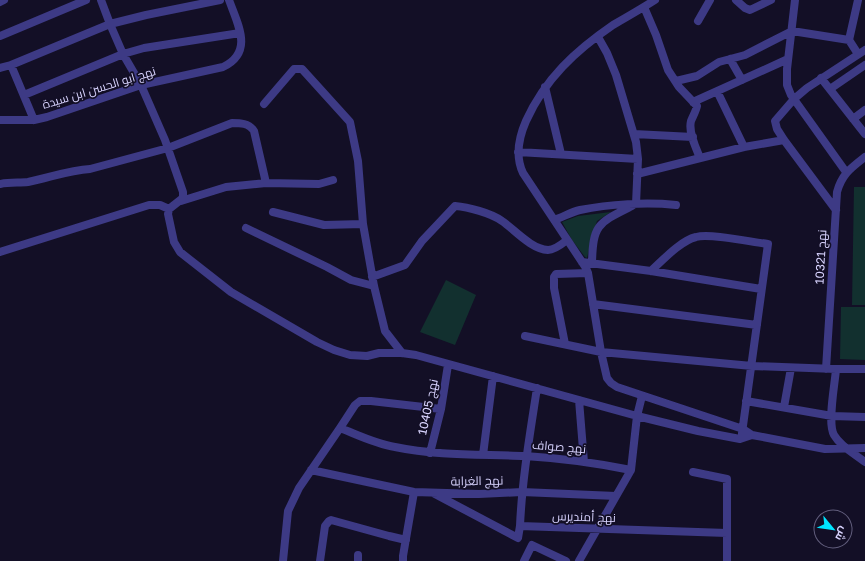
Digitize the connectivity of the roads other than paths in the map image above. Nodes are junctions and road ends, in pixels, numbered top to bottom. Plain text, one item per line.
1 (4, 0) edge
2 (86, 0) edge
3 (101, 0) edge
4 (220, 0) edge
5 (229, 0) edge
6 (655, 0) edge
7 (710, 0) edge
8 (736, 0) edge
9 (771, 0) edge
10 (795, 0) edge
11 (858, 0) edge
12 (0, 2) edge
13 (644, 7) junction
14 (698, 21) dead end
15 (110, 24) junction
16 (792, 31) junction
17 (240, 33) junction
18 (0, 36) edge
19 (598, 37) junction
20 (849, 40) junction
21 (862, 52) edge
22 (123, 54) junction
23 (730, 59) junction
24 (788, 59) junction
25 (865, 65) edge
26 (11, 66) junction
27 (0, 68) edge
28 (821, 78) junction
29 (742, 80) junction
30 (676, 81) junction
31 (141, 85) junction
32 (545, 87) junction
33 (830, 89) junction
34 (717, 91) junction
35 (24, 95) junction
36 (794, 99) junction
37 (693, 102) junction
38 (264, 104) dead end
39 (865, 110) edge
40 (853, 119) junction
41 (0, 120) edge
42 (34, 120) junction
43 (634, 134) junction
44 (865, 134) edge
45 (693, 137) junction
46 (784, 140) junction
47 (744, 147) junction
48 (168, 148) junction
49 (518, 152) junction
50 (561, 154) junction
51 (865, 157) edge
52 (700, 158) junction
53 (638, 159) junction
54 (846, 172) junction
55 (637, 174) junction
56 (333, 180) dead end
57 (266, 183) junction
58 (0, 184) edge
59 (181, 200) junction
60 (636, 204) junction
61 (676, 205) dead end
62 (170, 209) junction
63 (836, 210) junction
64 (273, 212) dead end
65 (554, 220) junction
66 (363, 224) junction
67 (246, 228) dead end
68 (567, 240) junction
69 (0, 252) edge
70 (582, 262) junction
71 (592, 264) junction
72 (651, 271) junction
73 (588, 273) junction
74 (373, 281) junction
75 (761, 289) junction
76 (593, 304) junction
77 (757, 325) junction
78 (525, 336) dead end
79 (565, 344) junction
80 (601, 352) junction
81 (402, 353) junction
82 (448, 365) junction
83 (752, 366) junction
84 (791, 368) junction
85 (826, 369) junction
86 (836, 369) junction
87 (865, 369) edge
88 (493, 376) junction
89 (537, 388) junction
90 (642, 396) junction
91 (579, 400) junction
92 (746, 401) junction
93 (784, 407) junction
94 (441, 409) junction
95 (636, 416) junction
96 (832, 416) junction
97 (865, 417) edge
98 (340, 428) junction
99 (742, 429) junction
100 (752, 435) junction
101 (740, 439) junction
102 (865, 448) edge
103 (847, 449) junction
104 (430, 453) junction
105 (483, 455) junction
106 (526, 456) junction
107 (584, 462) junction
108 (865, 462) edge
109 (311, 470) junction
110 (631, 470) junction
111 (693, 472) dead end
112 (414, 492) junction
113 (522, 492) junction
114 (433, 494) junction
115 (616, 496) junction
116 (520, 526) junction
117 (598, 529) junction
118 (727, 533) junction
119 (518, 538) junction
120 (406, 540) junction
121 (532, 545) junction
122 (283, 561) edge
123 (320, 561) edge
124 (403, 561) edge
125 (524, 561) edge
126 (566, 561) edge
127 (579, 561) edge
128 (727, 561) edge

1 - 12 street
2 - 18 street
3 - 15 street
4 - 15 street
5 - 17 street, نهج ابو الحسن ابن سيدة
6 - 13 street
7 - 14 street
8 - 9 street
10 - 16 street
11 - 20 street
13 - 19 street
13 - 30 street
15 - 22 street
15 - 26 street
16 - 20 street
16 - 23 street
16 - 24 street
17 - 22 street
17 - 31 street, نهج ابو الحسن ابن سيدة
19 - 32 street
19 - 43 street
20 - 21 street
21 - 28 street
22 - 31 street
22 - 35 street
23 - 29 street
23 - 30 street
24 - 29 street
24 - 36 street
25 - 33 street
26 - 27 street
26 - 35 street
28 - 33 street
28 - 36 street
29 - 34 street
30 - 37 street
31 - 42 street, نهج ابو الحسن ابن سيدة
31 - 48 street
32 - 49 street
32 - 50 street
33 - 40 street
34 - 37 street
34 - 47 street
35 - 42 street
36 - 46 street
36 - 54 street
37 - 45 street
38 - 66 street
39 - 40 street
40 - 44 street
41 - 42 street, نهج ابو الحسن ابن سيدة
43 - 45 street
43 - 53 street
45 - 52 street
46 - 47 street
46 - 63 street
47 - 52 street
48 - 57 street
48 - 58 street
48 - 59 street
49 - 50 street
49 - 65 street
50 - 53 street
51 - 54 street, نهج 10321
52 - 55 street
53 - 55 street
54 - 63 street, نهج 10321
55 - 60 street
56 - 57 street
57 - 59 street
59 - 62 street
60 - 61 street
60 - 65 street
60 - 71 street
62 - 69 street
62 - 81 street
63 - 85 street, نهج 10321
64 - 66 street
65 - 68 street
66 - 74 street
67 - 74 street
68 - 70 street
68 - 74 street
70 - 71 street
70 - 73 street
71 - 72 street
72 - 75 street
72 - 75 street
73 - 76 street
73 - 79 street
74 - 81 street
75 - 77 street
76 - 77 street
76 - 80 street
77 - 83 street
78 - 79 street
79 - 80 street
80 - 83 street
80 - 90 street
81 - 82 street
82 - 88 street
82 - 94 street, نهج 10405
83 - 84 street
83 - 92 street
84 - 85 street
84 - 93 street
85 - 86 street
86 - 87 street
86 - 96 street
88 - 89 street
88 - 105 street
89 - 91 street
89 - 106 street
90 - 95 street
90 - 99 street
91 - 95 street
91 - 107 street
92 - 93 street
92 - 99 street
93 - 96 street
94 - 98 street
94 - 104 street, نهج 10405
95 - 101 street
95 - 110 street
96 - 97 street
96 - 103 street
98 - 104 street, نهج صواف
98 - 109 street
99 - 100 street
99 - 101 street
100 - 101 street
100 - 103 street
102 - 103 street
103 - 108 street
104 - 105 street, نهج صواف
105 - 106 street, نهج صواف
106 - 107 street, نهج صواف
106 - 113 street
107 - 110 street, نهج صواف
109 - 112 street, نهج الغرابة
109 - 122 street
110 - 115 street
111 - 118 street
112 - 114 street, نهج الغرابة
112 - 120 street
113 - 114 street, نهج الغرابة
113 - 115 street, نهج الغرابة
113 - 116 street
114 - 119 street
115 - 117 street
116 - 117 street, نهج أمنديرس
116 - 119 street
117 - 118 street, نهج أمنديرس
117 - 127 street
118 - 128 street
119 - 121 street
120 - 123 street
120 - 124 street
121 - 125 street
121 - 126 street

